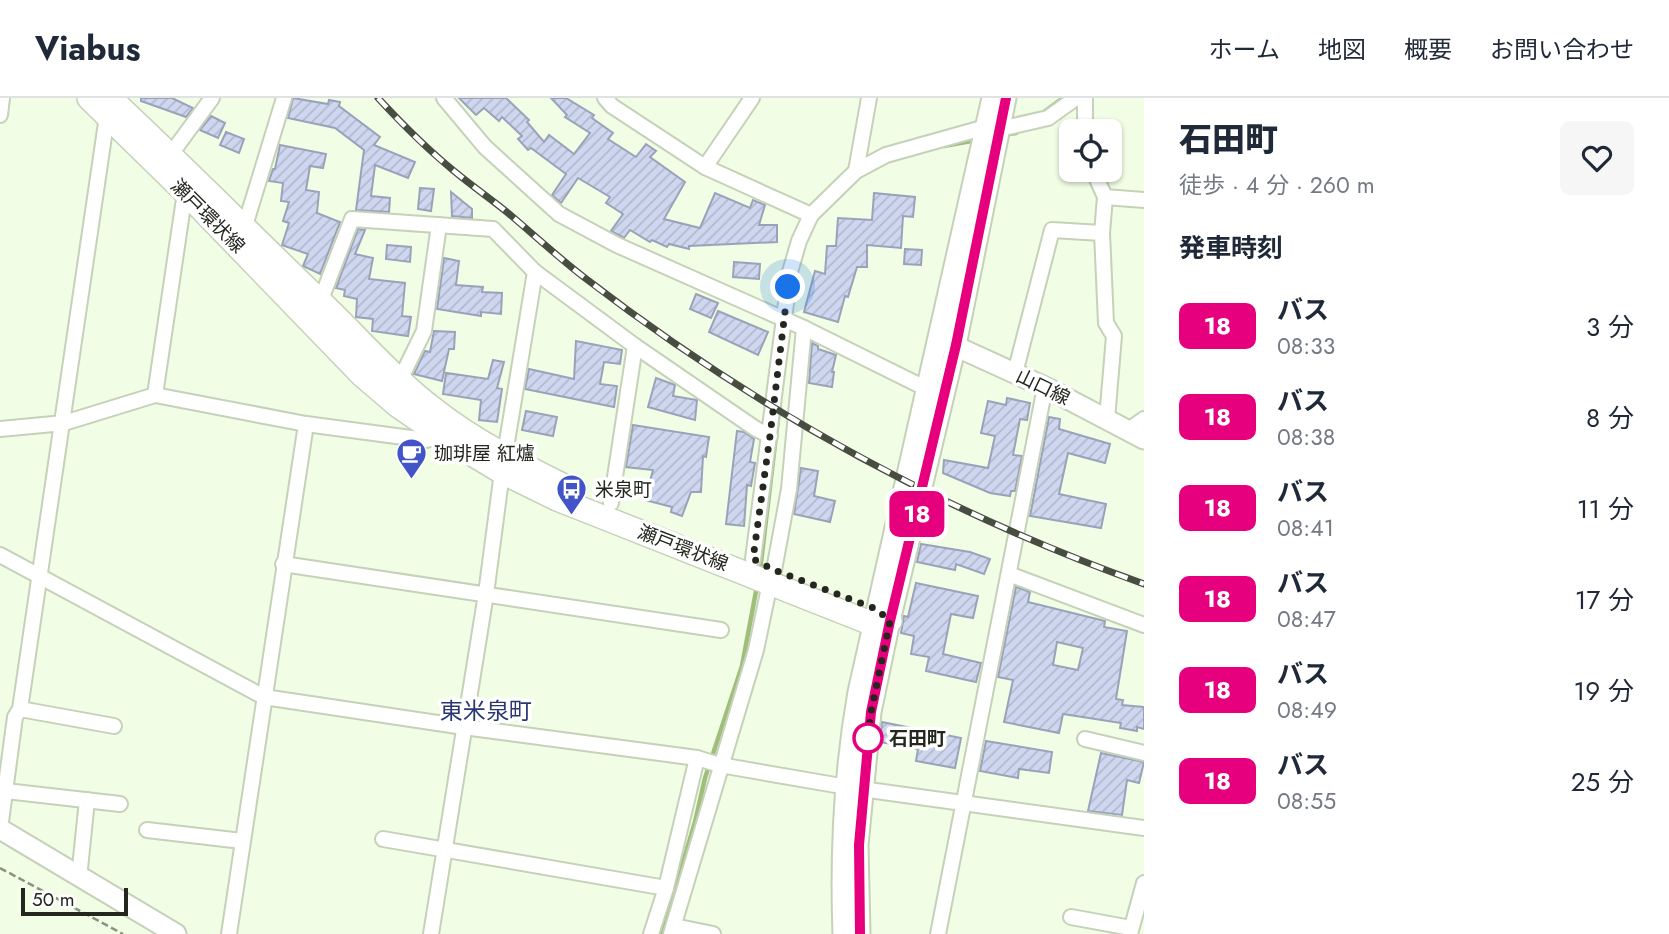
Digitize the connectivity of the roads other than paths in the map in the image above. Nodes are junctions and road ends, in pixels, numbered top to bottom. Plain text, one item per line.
1 (2, 98) edge
2 (89, 98) edge
3 (212, 98) edge
4 (284, 98) edge
5 (443, 98) edge
6 (752, 98) edge
7 (869, 98) edge
8 (992, 98) edge
9 (1006, 98) edge
10 (1076, 98) edge
11 (1085, 98) edge
12 (612, 101) edge
13 (109, 107) edge
14 (0, 115) edge
15 (1085, 119) edge
16 (993, 128) junction
17 (171, 154) junction
18 (705, 167) junction
19 (856, 171) junction
20 (1099, 182) edge
21 (185, 192) junction
22 (1105, 197) junction
23 (1144, 200) edge
24 (811, 215) junction
25 (439, 225) junction
26 (244, 229) junction
27 (1102, 233) junction
28 (535, 272) junction
29 (320, 302) junction
30 (783, 318) junction
31 (804, 328) junction
32 (947, 342) junction
33 (635, 346) junction
34 (1015, 373) junction
35 (400, 380) junction
36 (1045, 387) junction
37 (927, 390) junction
38 (155, 395) junction
39 (1107, 419) junction
40 (1144, 419) edge
41 (64, 423) junction
42 (306, 424) junction
43 (0, 429) edge
44 (1135, 435) edge
45 (442, 436) junction
46 (770, 436) junction
47 (504, 463) junction
48 (611, 503) junction
49 (0, 555) edge
50 (753, 559) junction
51 (283, 564) junction
52 (1009, 574) junction
53 (39, 575) junction
54 (772, 576) junction
55 (486, 594) junction
56 (880, 618) junction
57 (1144, 625) edge
58 (721, 631) dead end
59 (264, 697) junction
60 (20, 709) junction
61 (114, 726) dead end
62 (464, 727) junction
63 (1085, 738) dead end
64 (1144, 752) edge
65 (696, 758) junction
66 (720, 765) junction
67 (856, 787) junction
68 (6, 792) junction
69 (87, 800) junction
70 (965, 801) junction
71 (120, 804) dead end
72 (1144, 828) edge
73 (0, 829) edge
74 (147, 830) dead end
75 (383, 839) dead end
76 (242, 841) junction
77 (443, 849) junction
78 (79, 877) junction
79 (1144, 883) edge
80 (666, 888) junction
81 (1071, 917) dead end
82 (673, 930) edge
83 (1130, 931) edge
84 (176, 934) edge
85 (229, 934) edge
86 (430, 934) edge
87 (651, 934) edge
88 (713, 934) edge
89 (843, 934) edge
90 (860, 934) edge
91 (938, 934) edge

1 - 14 street
2 - 13 main road, 瀬戸環状線
3 - 17 street
4 - 26 street
5 - 30 street
6 - 18 street
7 - 19 street
8 - 16 main road
9 - 16 main road
10 - 16 street
11 - 15 street
12 - 18 street
13 - 17 main road, 瀬戸環状線
13 - 21 main road, 瀬戸環状線
13 - 41 street
16 - 19 street
16 - 32 main road
17 - 26 main road, 瀬戸環状線
18 - 24 street
19 - 24 street
20 - 22 street
21 - 38 street
21 - 45 main road, 瀬戸環状線
22 - 23 street
22 - 27 street
24 - 30 street
25 - 28 street
25 - 29 street
25 - 35 street
26 - 29 main road, 瀬戸環状線
27 - 34 street
27 - 39 street
28 - 33 street
28 - 47 street
29 - 35 main road, 瀬戸環状線
30 - 31 street
30 - 46 street
31 - 37 street
31 - 54 street
32 - 34 main road, 山口線
32 - 37 main road
32 - 56 main road
33 - 46 street
33 - 48 street
34 - 36 main road, 山口線
35 - 47 main road, 瀬戸環状線
36 - 39 main road, 山口線
36 - 52 street
37 - 56 main road
38 - 41 street
38 - 42 street
39 - 44 main road, 山口線
40 - 44 street
41 - 43 street
41 - 53 street
42 - 45 street
42 - 51 street
45 - 47 main road, 瀬戸環状線
46 - 50 street
47 - 48 main road, 瀬戸環状線
47 - 54 main road, 瀬戸環状線
47 - 55 street
48 - 50 main road, 瀬戸環状線
49 - 53 street
50 - 54 main road, 瀬戸環状線
51 - 55 street
51 - 59 street
52 - 57 street
52 - 70 street
53 - 59 street
53 - 60 street
54 - 56 main road, 瀬戸環状線
54 - 66 street
55 - 58 street
55 - 62 street
56 - 67 main road
59 - 62 street
59 - 76 street
60 - 61 street
60 - 68 street
62 - 65 street
62 - 77 street
63 - 64 street
65 - 66 street
65 - 80 street
66 - 67 street
66 - 82 street
67 - 70 street
67 - 89 main road
67 - 90 main road
68 - 69 street
68 - 73 street
69 - 71 street
69 - 78 street
70 - 72 street
70 - 91 street
73 - 78 main road
74 - 76 street
75 - 77 street
76 - 85 street
77 - 80 street
77 - 86 street
78 - 84 main road
79 - 83 street
80 - 87 street
81 - 83 street
82 - 88 street

